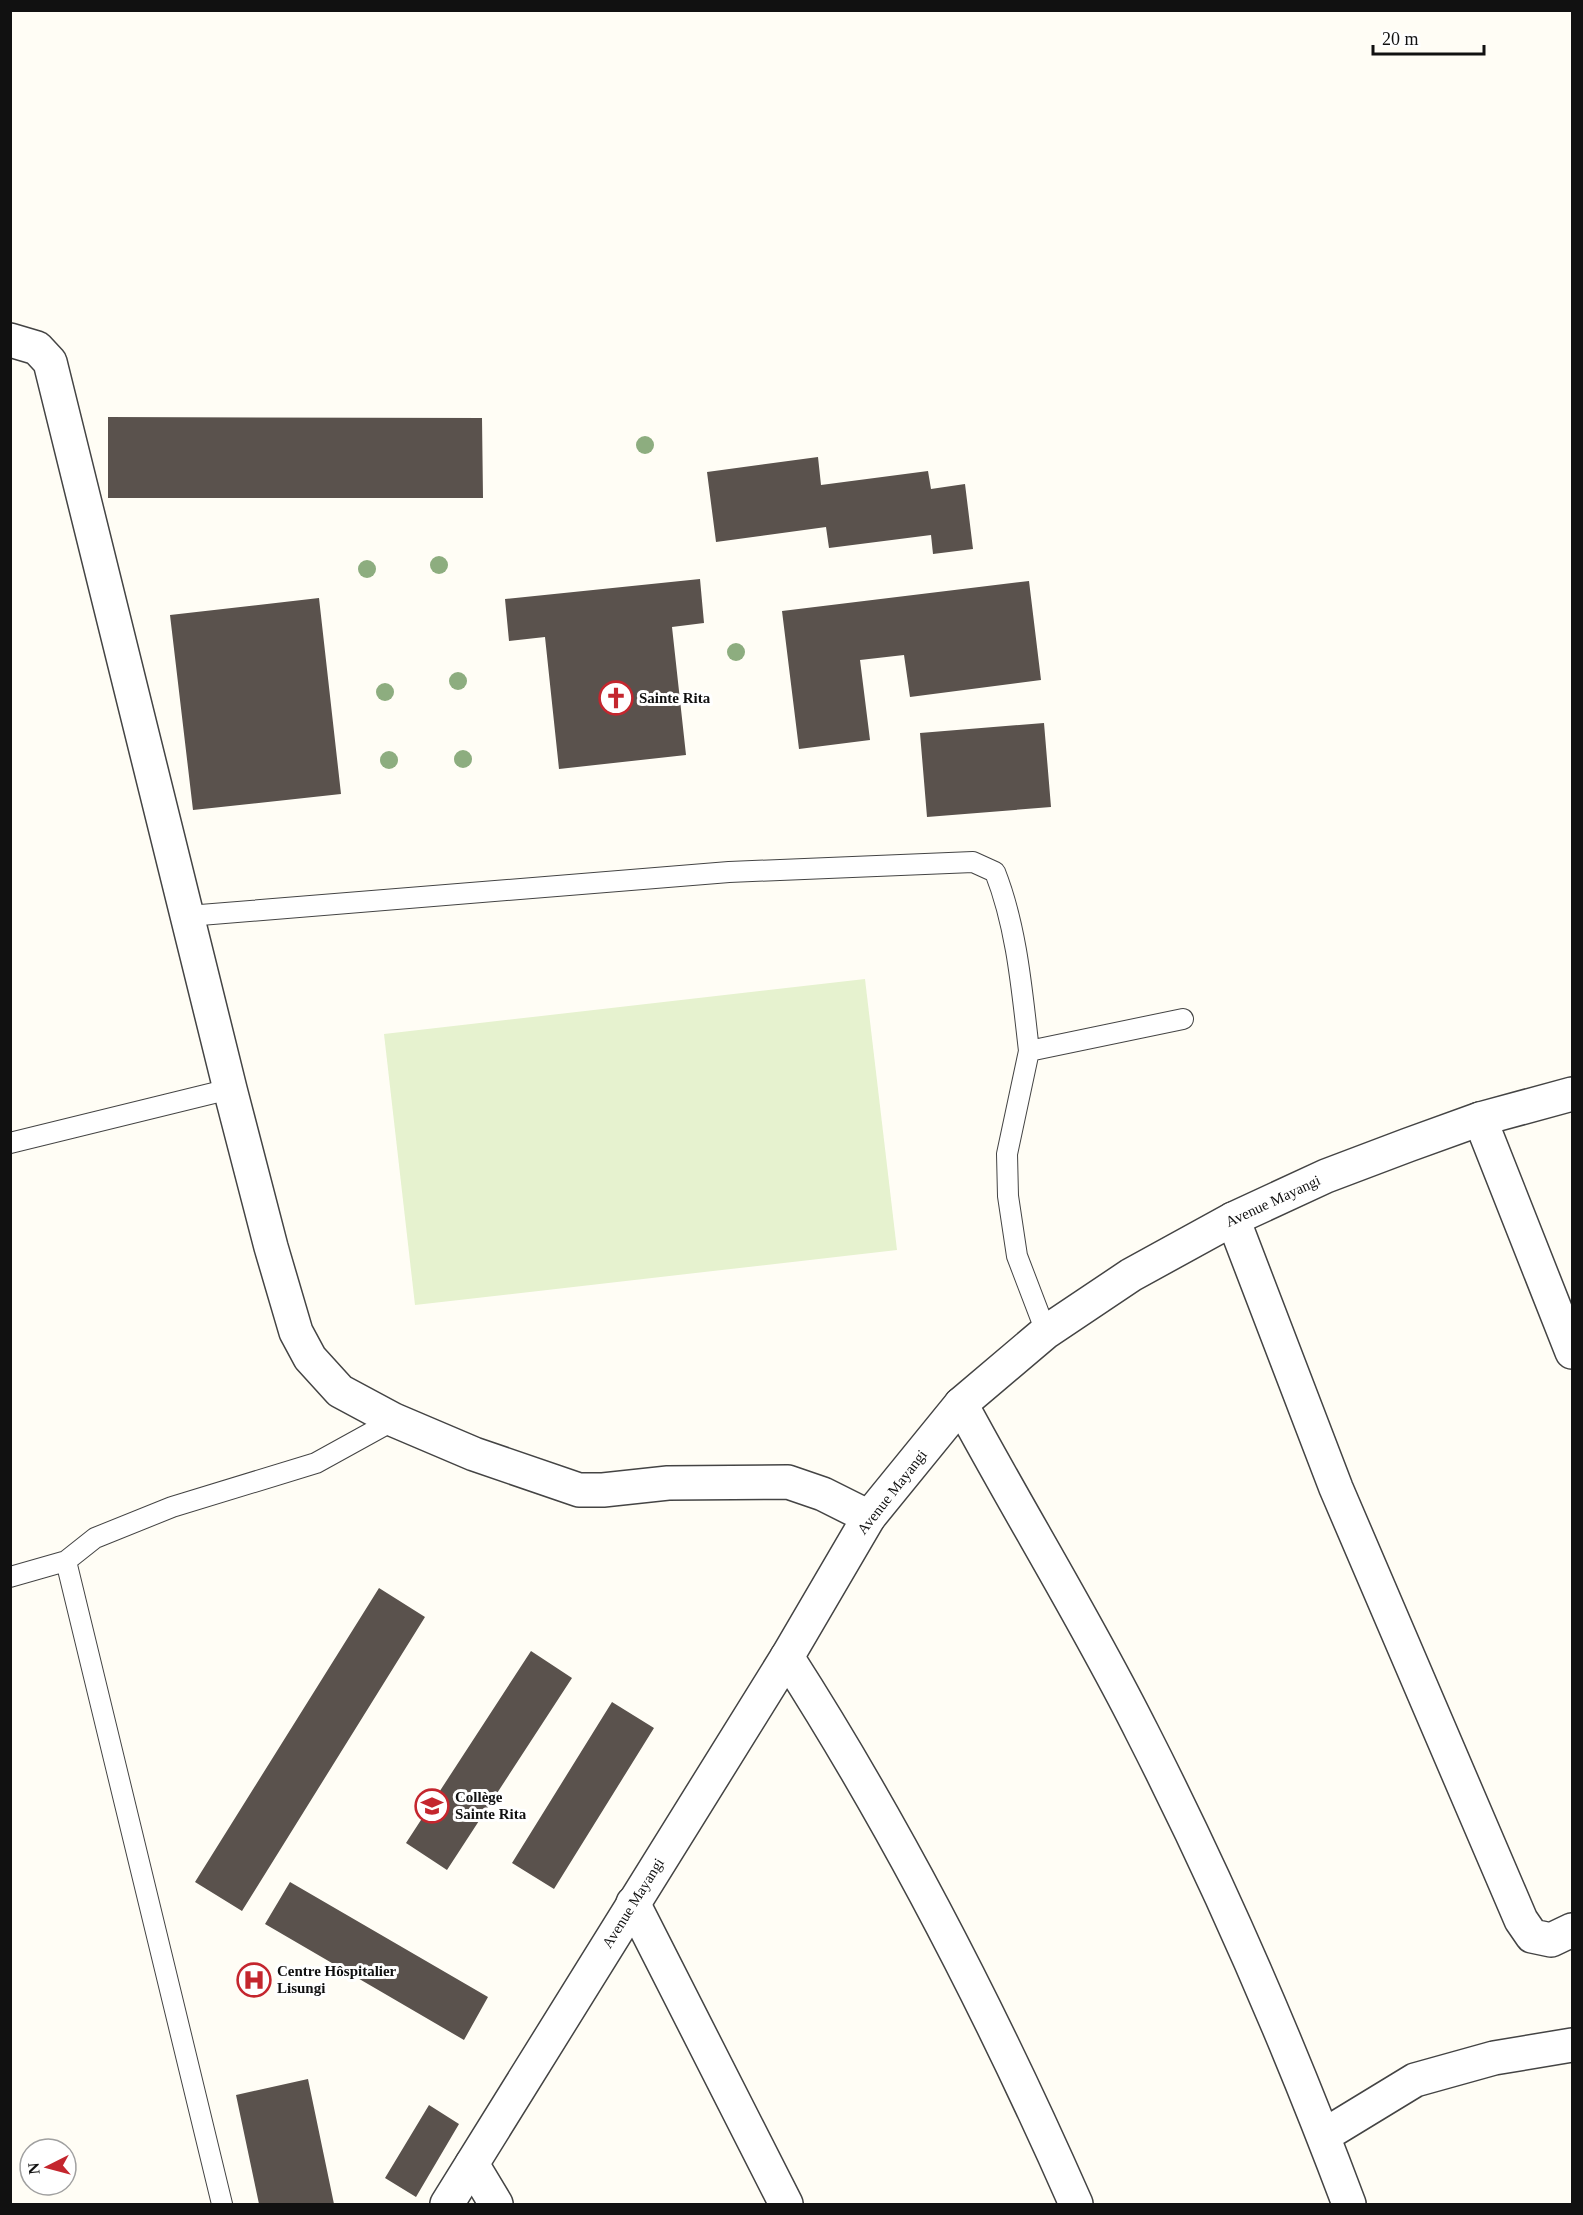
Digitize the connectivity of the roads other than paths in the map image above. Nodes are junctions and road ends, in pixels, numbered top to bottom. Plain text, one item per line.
1 (10, 340) edge
2 (188, 916) junction
3 (1183, 1019) dead end
4 (1029, 1051) junction
5 (230, 1089) junction
6 (1572, 1094) edge
7 (1480, 1119) junction
8 (10, 1143) edge
9 (1233, 1220) junction
10 (1046, 1332) junction
11 (1572, 1352) edge
12 (961, 1404) junction
13 (394, 1420) junction
14 (869, 1517) junction
15 (66, 1561) junction
16 (10, 1577) edge
17 (787, 1657) junction
18 (633, 1902) junction
19 (1572, 1930) edge
20 (1572, 2045) edge
21 (1323, 2136) junction
22 (472, 2164) junction
23 (222, 2205) edge
24 (447, 2205) edge
25 (496, 2205) edge
26 (786, 2205) edge
27 (1076, 2205) edge
28 (1349, 2205) edge

1 - 2 street
2 - 4 lane
2 - 5 street
3 - 4 lane
4 - 10 lane
5 - 8 lane
5 - 13 street
6 - 7 street, Avenue Mayangi
7 - 9 street, Avenue Mayangi
7 - 11 street
9 - 10 street, Avenue Mayangi
9 - 19 street
10 - 12 street, Avenue Mayangi
12 - 14 street, Avenue Mayangi
12 - 21 street
13 - 14 street
13 - 15 lane
14 - 17 street, Avenue Mayangi
15 - 16 lane
15 - 23 lane
17 - 18 street, Avenue Mayangi
17 - 27 street
18 - 22 street, Avenue Mayangi
18 - 26 street
20 - 21 street
21 - 28 street
22 - 24 street, Avenue Mayangi
22 - 25 street

